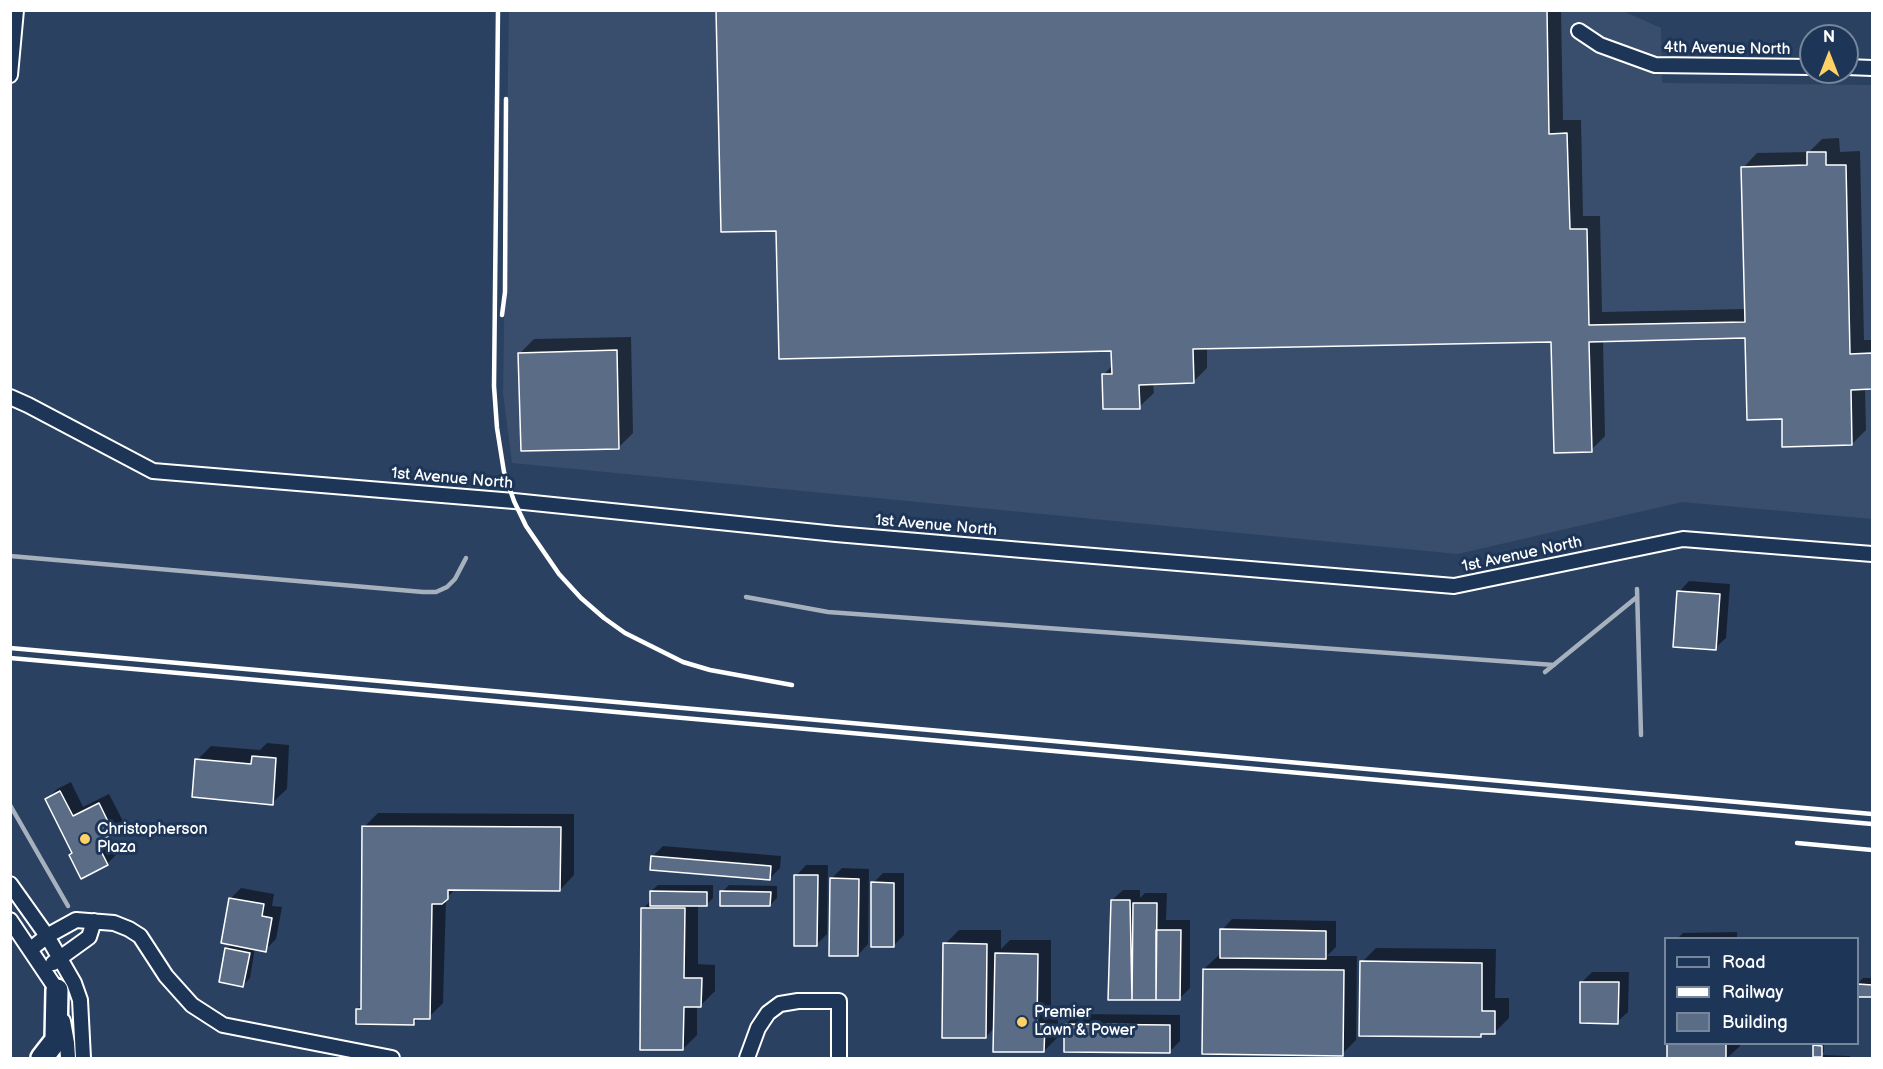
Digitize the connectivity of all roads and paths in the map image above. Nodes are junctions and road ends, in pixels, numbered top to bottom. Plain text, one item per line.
1 (16, 10) edge
2 (1579, 31) dead end
3 (1799, 67) edge
4 (10, 75) edge
5 (10, 398) edge
6 (1872, 554) edge
7 (10, 884) edge
8 (10, 920) edge
9 (94, 921) junction
10 (46, 936) junction
11 (31, 949) junction
12 (60, 959) junction
13 (44, 970) junction
14 (57, 990) junction
15 (42, 1059) edge
16 (68, 1059) edge
17 (83, 1059) edge
18 (392, 1059) edge
19 (747, 1059) edge
20 (839, 1059) edge

1 - 4 street
2 - 3 street, 4th Avenue North
5 - 6 street, 1st Avenue North
7 - 10 street
8 - 11 street
9 - 10 street
9 - 12 street
9 - 18 street
10 - 11 street
10 - 12 street
11 - 13 street
12 - 13 street
12 - 17 street
13 - 14 street
14 - 15 main road
14 - 16 street
19 - 20 street

